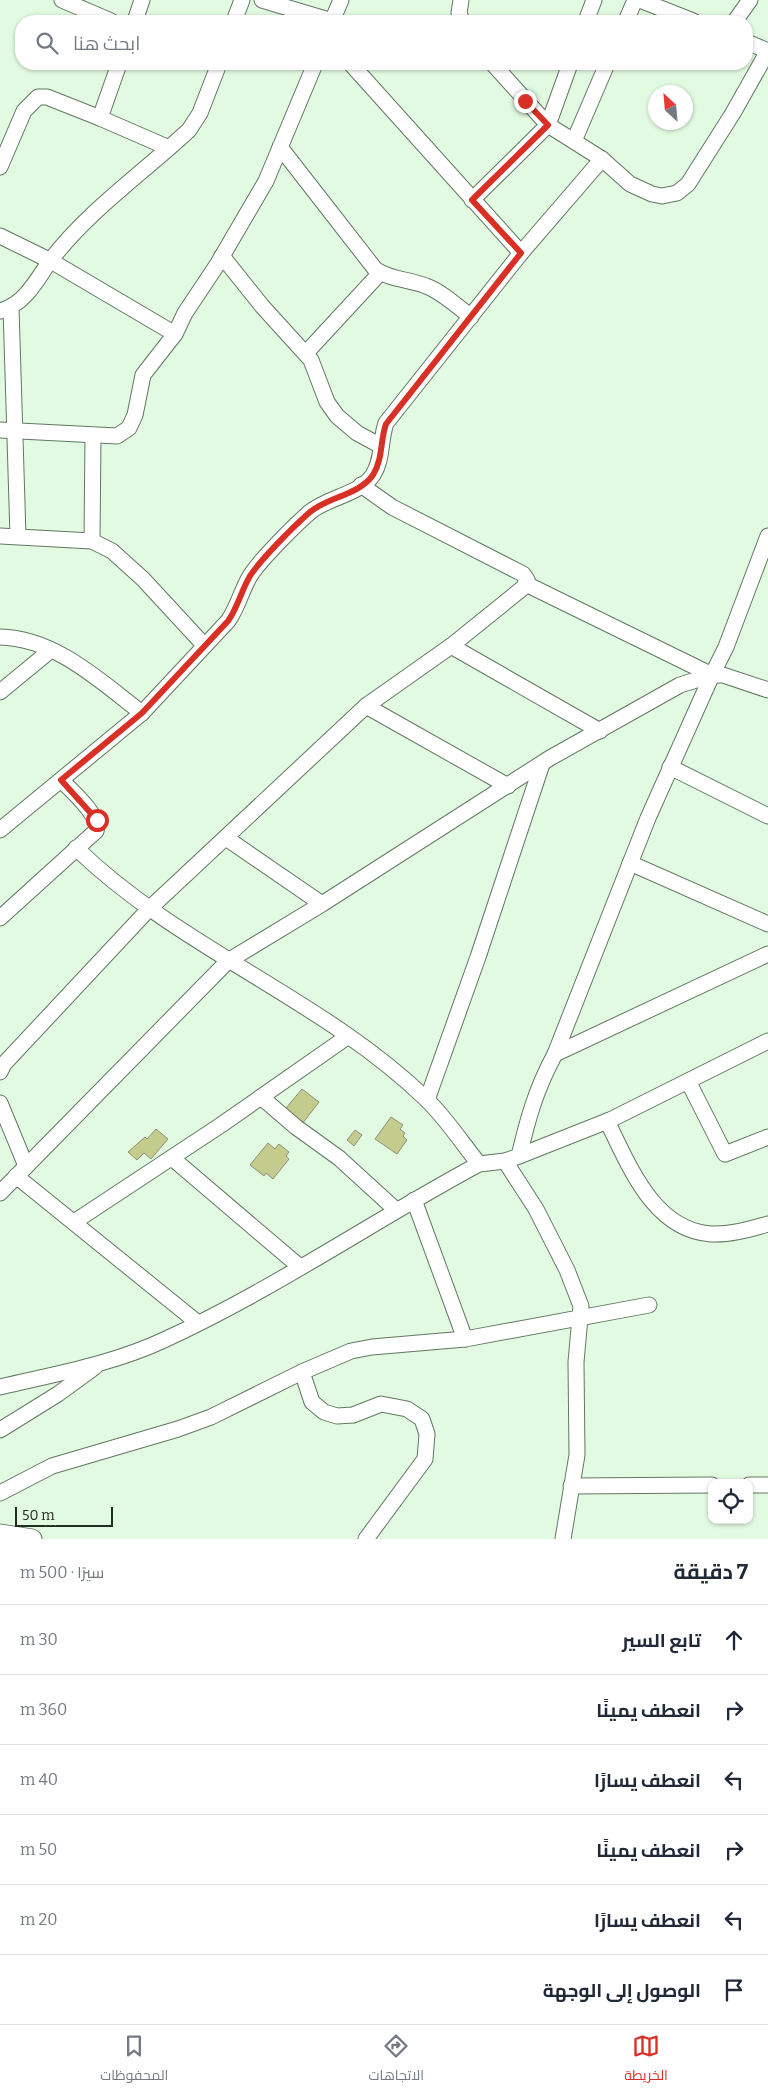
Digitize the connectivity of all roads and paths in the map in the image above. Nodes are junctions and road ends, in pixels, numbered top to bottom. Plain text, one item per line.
1 (62, 0) edge
2 (142, 0) edge
3 (242, 0) edge
4 (262, 0) edge
5 (341, 0) edge
6 (461, 0) edge
7 (594, 0) edge
8 (635, 0) edge
9 (640, 0) edge
10 (750, 0) edge
11 (97, 15) edge
12 (137, 15) edge
13 (236, 15) edge
14 (312, 15) edge
15 (335, 15) edge
16 (460, 15) edge
17 (588, 15) edge
18 (629, 15) edge
19 (678, 15) edge
20 (739, 15) edge
21 (753, 45) edge
22 (768, 51) edge
23 (118, 70) edge
24 (216, 70) edge
25 (312, 70) edge
26 (356, 70) edge
27 (498, 70) edge
28 (568, 70) edge
29 (605, 70) edge
30 (100, 118) junction
31 (548, 125) junction
32 (574, 141) junction
33 (280, 147) junction
34 (169, 148) junction
35 (602, 159) junction
36 (0, 167) edge
37 (472, 200) junction
38 (0, 236) edge
39 (521, 253) junction
40 (222, 256) junction
41 (51, 261) junction
42 (380, 273) junction
43 (5, 310) edge
44 (471, 317) junction
45 (175, 334) junction
46 (306, 353) junction
47 (0, 430) edge
48 (16, 430) junction
49 (93, 436) junction
50 (381, 446) junction
51 (360, 485) junction
52 (0, 536) edge
53 (18, 536) junction
54 (768, 536) edge
55 (92, 541) junction
56 (526, 584) junction
57 (0, 637) edge
58 (204, 645) junction
59 (451, 646) junction
60 (51, 650) junction
61 (712, 675) junction
62 (768, 690) edge
63 (0, 692) edge
64 (366, 706) junction
65 (142, 713) junction
66 (600, 731) junction
67 (542, 764) junction
68 (670, 767) junction
69 (61, 780) junction
70 (508, 786) junction
71 (768, 816) edge
72 (0, 830) edge
73 (226, 838) junction
74 (76, 848) junction
75 (630, 863) junction
76 (322, 904) junction
77 (149, 909) junction
78 (0, 918) edge
79 (768, 924) edge
80 (768, 954) edge
81 (228, 961) junction
82 (347, 1037) junction
83 (768, 1041) edge
84 (556, 1054) junction
85 (0, 1072) edge
86 (688, 1081) junction
87 (262, 1097) junction
88 (428, 1100) junction
89 (0, 1103) edge
90 (607, 1121) junction
91 (768, 1137) edge
92 (172, 1158) junction
93 (512, 1159) junction
94 (479, 1164) junction
95 (21, 1171) junction
96 (0, 1193) edge
97 (414, 1200) junction
98 (396, 1210) junction
99 (74, 1222) junction
100 (768, 1224) edge
101 (300, 1267) junction
102 (649, 1305) dead end
103 (581, 1316) junction
104 (198, 1323) junction
105 (465, 1339) junction
106 (100, 1363) junction
107 (302, 1372) junction
108 (0, 1387) edge
109 (0, 1430) edge
110 (708, 1485) edge
111 (753, 1485) edge
112 (768, 1485) edge
113 (572, 1486) junction
114 (0, 1493) edge
115 (0, 1534) edge
116 (32, 1539) edge
117 (366, 1539) edge
118 (563, 1539) edge

1 - 11 street
2 - 12 street
3 - 13 street
4 - 14 street
5 - 15 street
6 - 16 street
7 - 17 street
8 - 18 street
9 - 19 street
10 - 20 street
21 - 22 street
22 - 35 street
23 - 30 street
24 - 34 street
25 - 33 street
26 - 37 street
27 - 31 street
28 - 31 street
29 - 32 street
30 - 34 street
30 - 36 street
31 - 32 street
31 - 37 street
32 - 35 street
33 - 40 street
33 - 42 street
34 - 41 street
35 - 39 street
37 - 39 street
38 - 41 street
39 - 44 street
40 - 45 street
40 - 46 street
41 - 43 street
41 - 45 street
42 - 44 street
42 - 46 street
43 - 48 street
44 - 50 street
45 - 49 street
46 - 50 street
47 - 48 street
48 - 49 street
48 - 53 street
49 - 55 street
50 - 51 street
51 - 56 street
51 - 58 street
52 - 53 street
53 - 55 street
54 - 61 street
55 - 58 street
56 - 59 street
56 - 61 street
57 - 60 street
58 - 65 street
59 - 64 street
59 - 66 street
60 - 63 street
60 - 65 street
61 - 62 street
61 - 66 street
61 - 68 street
64 - 70 street
64 - 73 street
65 - 69 street
66 - 67 street
67 - 70 street
67 - 88 street
68 - 71 street
68 - 75 street
69 - 72 street
69 - 74 street
70 - 76 street
73 - 76 street
73 - 77 street
74 - 77 street
74 - 78 street
75 - 79 street
75 - 84 street
76 - 81 street
77 - 81 street
77 - 85 street
80 - 84 street
81 - 82 street
81 - 95 street
82 - 87 street
82 - 88 street
83 - 86 street
84 - 93 street
86 - 90 street
86 - 91 street
87 - 92 street
87 - 98 street
88 - 94 street
89 - 95 street
90 - 93 street
90 - 100 street
92 - 99 street
92 - 101 street
93 - 94 street
93 - 103 street
94 - 97 street
95 - 96 street
95 - 99 street
97 - 98 street
97 - 105 street
98 - 101 street
99 - 104 street
101 - 104 street
102 - 103 street
103 - 105 street
103 - 113 street
104 - 106 street
105 - 107 street
106 - 108 street
106 - 109 street
107 - 114 street
107 - 117 street
110 - 113 street
111 - 112 street
113 - 118 street
115 - 116 street

